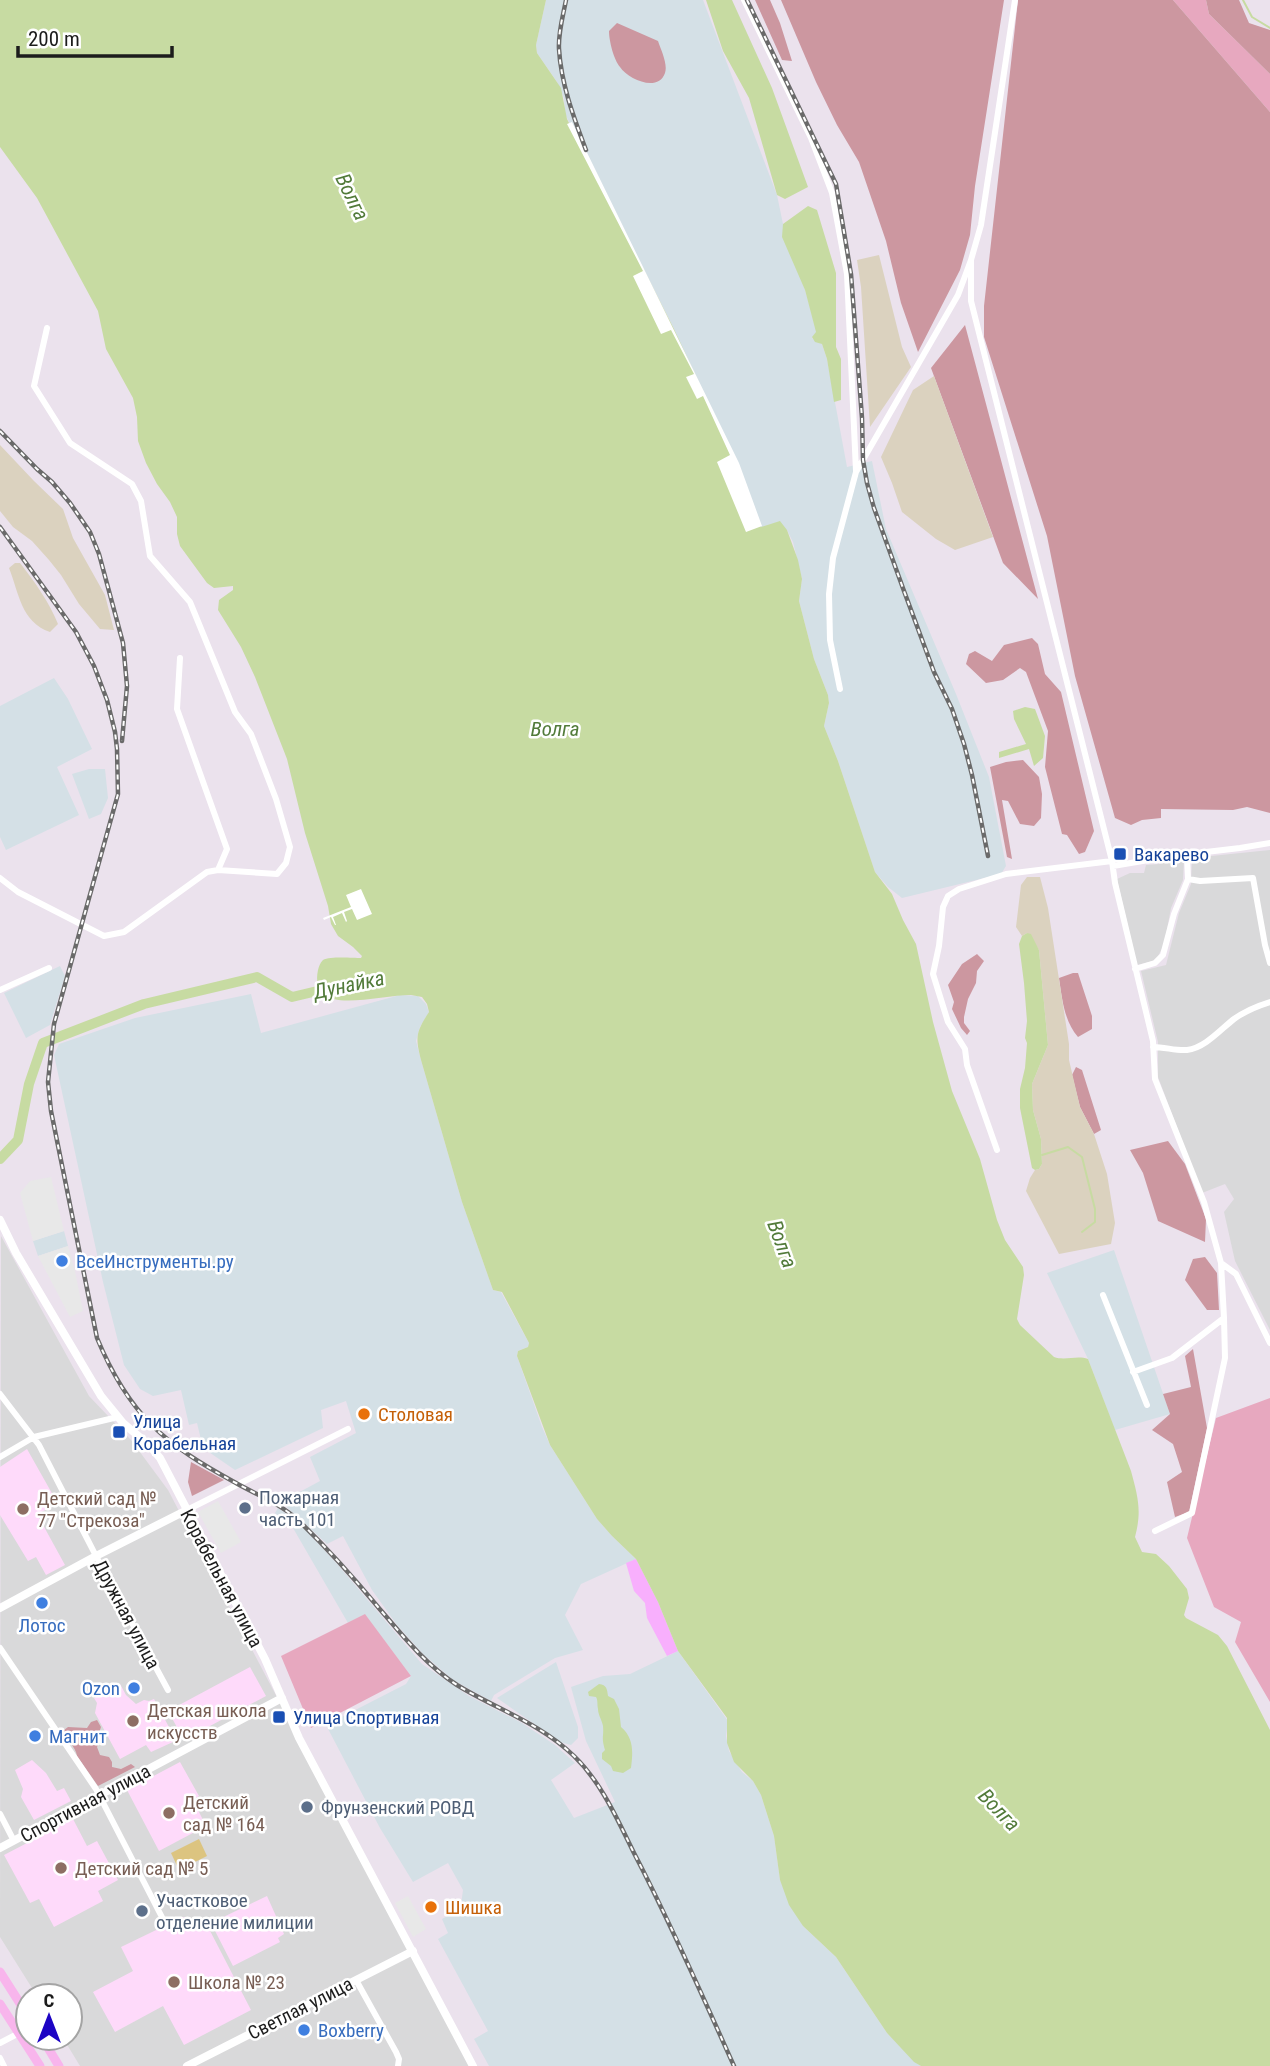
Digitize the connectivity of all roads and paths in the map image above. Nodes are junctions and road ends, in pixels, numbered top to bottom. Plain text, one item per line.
1 (744, 0) edge
2 (1015, 0) edge
3 (971, 260) junction
4 (47, 328) dead end
5 (856, 472) junction
6 (180, 657) dead end
7 (839, 689) dead end
8 (1270, 843) edge
9 (1187, 855) junction
10 (1112, 863) junction
11 (218, 870) junction
12 (0, 878) edge
13 (1188, 879) junction
14 (1270, 963) edge
15 (49, 968) dead end
16 (1135, 969) junction
17 (0, 990) edge
18 (1270, 1002) edge
19 (1153, 1047) junction
20 (997, 1150) dead end
21 (1, 1225) edge
22 (1221, 1263) junction
23 (1103, 1295) dead end
24 (1224, 1318) junction
25 (1270, 1343) edge
26 (1133, 1372) junction
27 (0, 1394) edge
28 (1147, 1405) dead end
29 (118, 1417) junction
30 (348, 1429) dead end
31 (34, 1437) junction
32 (0, 1457) edge
33 (187, 1510) junction
34 (1155, 1531) dead end
35 (96, 1556) junction
36 (0, 1608) edge
37 (0, 1648) edge
38 (168, 1690) dead end
39 (282, 1698) junction
40 (98, 1795) junction
41 (0, 1814) edge
42 (14, 1841) junction
43 (0, 1848) edge
44 (166, 1925) dead end
45 (413, 1951) junction
46 (0, 1972) edge
47 (356, 1980) junction
48 (14, 1994) edge
49 (0, 2004) edge
50 (14, 2025) edge
51 (0, 2058) edge
52 (4, 2066) edge
53 (187, 2066) edge
54 (398, 2066) edge
55 (473, 2066) edge

1 - 5 street
2 - 3 street
3 - 5 street
3 - 10 street
4 - 11 street
5 - 7 street
6 - 11 street
8 - 9 street
9 - 10 street
9 - 13 street
10 - 16 street
10 - 20 street
11 - 12 street
13 - 14 street
13 - 16 street
15 - 17 street
16 - 19 street
18 - 19 street
19 - 22 street
21 - 29 street, Корабельная улица
22 - 24 street
22 - 25 street
23 - 26 street
24 - 26 street
24 - 34 street
26 - 28 street
27 - 31 street, Дружная улица
29 - 31 street
29 - 33 street, Корабельная улица
30 - 33 street
31 - 32 street
31 - 35 street, Дружная улица
33 - 35 street
33 - 39 street, Корабельная улица
35 - 36 street
35 - 38 street, Дружная улица
37 - 40 street
39 - 40 street, Спортивная улица
39 - 45 street, Корабельная улица
40 - 42 street, Спортивная улица
40 - 44 street
41 - 42 street
42 - 43 street, Спортивная улица
45 - 47 street, Светлая улица
45 - 55 street, Корабельная улица
46 - 48 main road
47 - 53 street, Светлая улица
47 - 54 street
49 - 50 main road
51 - 52 street

